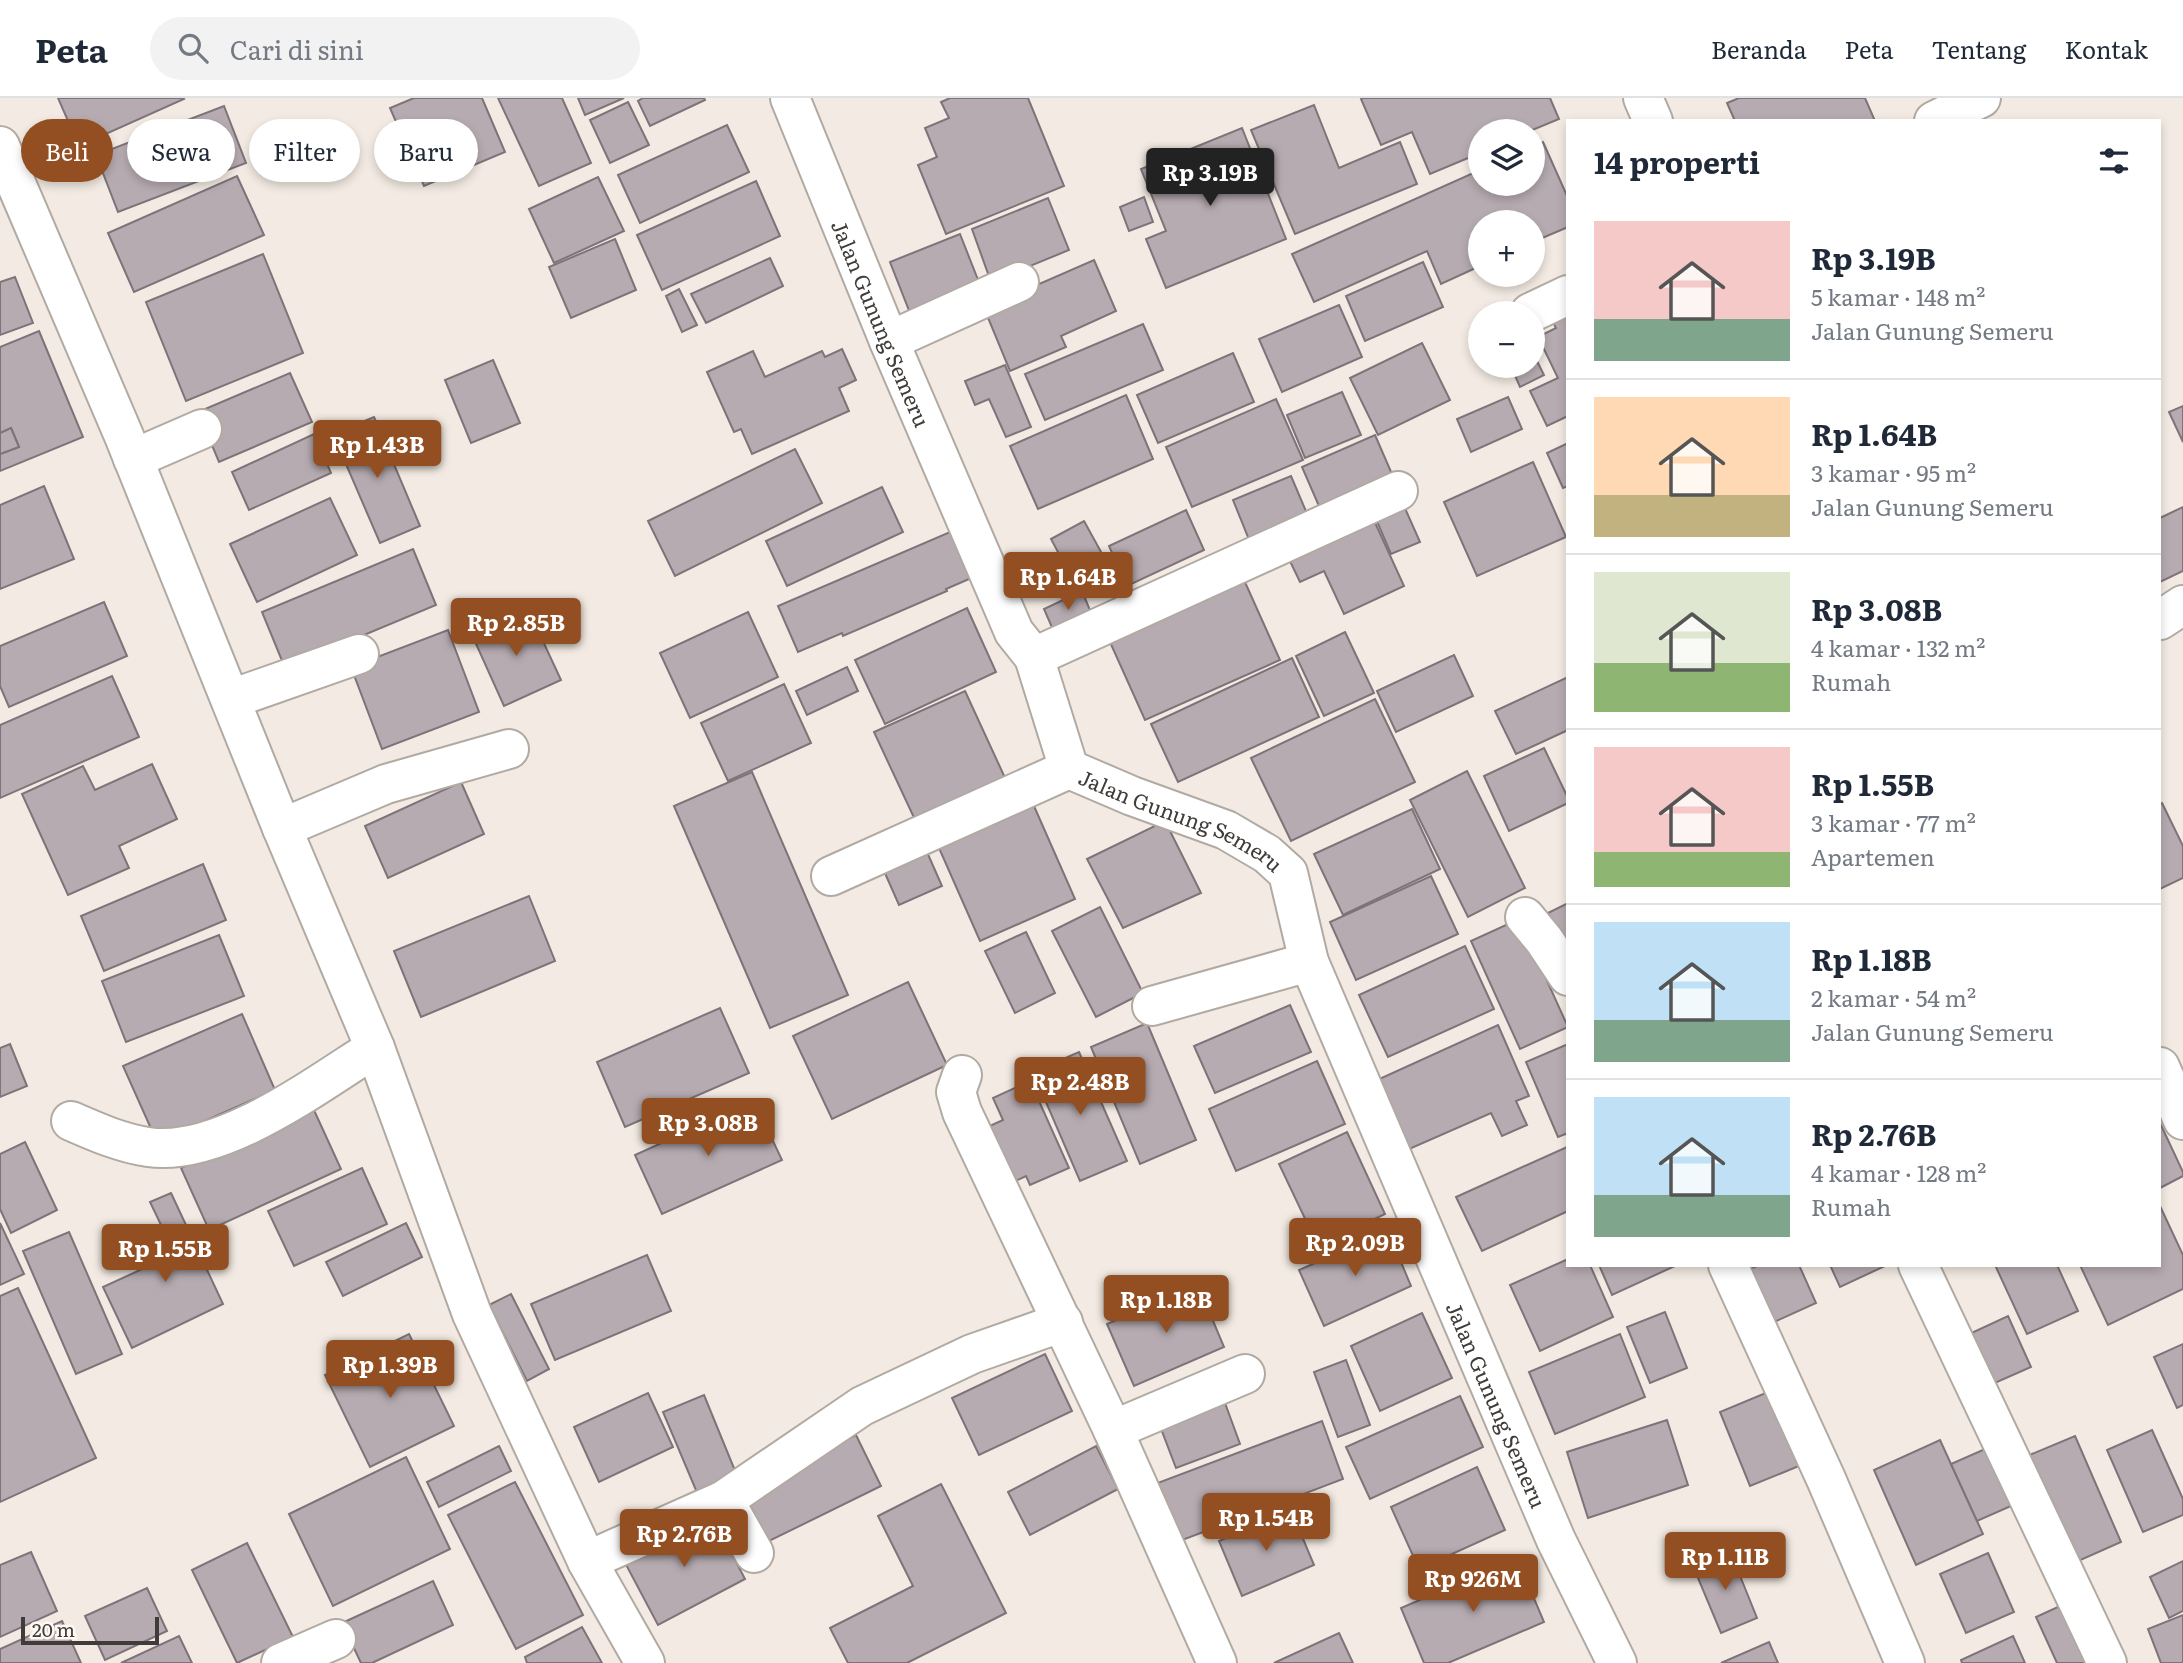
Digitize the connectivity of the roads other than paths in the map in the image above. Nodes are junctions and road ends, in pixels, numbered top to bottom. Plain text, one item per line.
1 (790, 98) edge
2 (1643, 98) edge
3 (1981, 98) edge
4 (1652, 119) edge
5 (1938, 119) edge
6 (0, 146) edge
7 (1019, 282) dead end
8 (1566, 296) edge
9 (1545, 306) edge
10 (889, 341) junction
11 (202, 429) dead end
12 (134, 459) junction
13 (1398, 491) dead end
14 (2183, 605) edge
15 (2161, 619) edge
16 (359, 654) dead end
17 (1034, 657) junction
18 (231, 699) junction
19 (509, 748) dead end
20 (1069, 769) junction
21 (282, 828) junction
22 (831, 876) dead end
23 (1525, 917) dead end
24 (1309, 962) junction
25 (1566, 973) edge
26 (1152, 1006) dead end
27 (375, 1048) junction
28 (2161, 1070) edge
29 (962, 1075) dead end
30 (2183, 1120) edge
31 (71, 1121) dead end
32 (1729, 1267) edge
33 (1918, 1267) edge
34 (1063, 1322) junction
35 (1245, 1374) dead end
36 (1114, 1430) junction
37 (724, 1500) junction
38 (754, 1553) dead end
39 (587, 1561) junction
40 (336, 1640) dead end
41 (281, 1663) edge
42 (645, 1663) edge
43 (1217, 1663) edge
44 (1617, 1663) edge
45 (1905, 1663) edge
46 (2107, 1663) edge

1 - 10 street, Jalan Gunung Semeru
2 - 4 street
3 - 5 street
6 - 12 street
7 - 10 street
8 - 9 street
10 - 17 street, Jalan Gunung Semeru
11 - 12 street
12 - 18 street
13 - 17 street
14 - 15 street
16 - 18 street
17 - 20 street, Jalan Gunung Semeru
18 - 21 street
19 - 21 street
20 - 22 street
20 - 24 street, Jalan Gunung Semeru
21 - 27 street
23 - 25 street
24 - 26 street
24 - 44 street, Jalan Gunung Semeru
27 - 31 street
27 - 39 street
28 - 30 street
29 - 34 street
32 - 45 street
33 - 46 street
34 - 36 street
34 - 37 street
35 - 36 street
36 - 43 street
37 - 38 street
37 - 39 street
39 - 42 street
40 - 41 street

